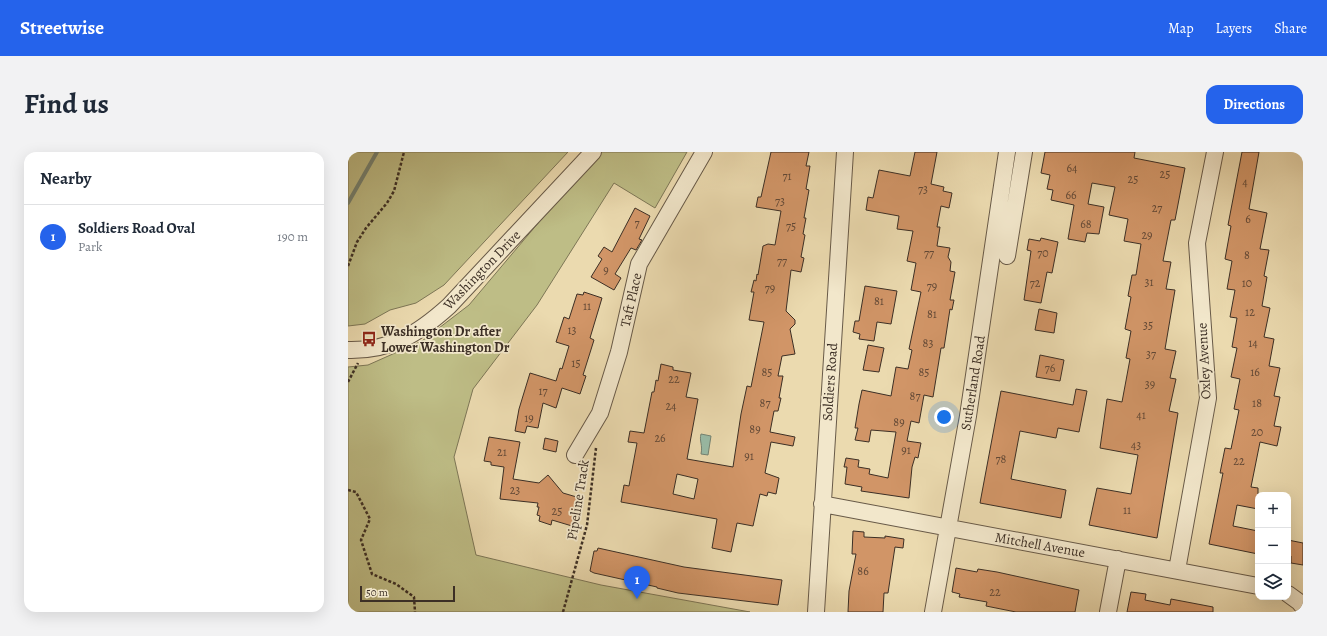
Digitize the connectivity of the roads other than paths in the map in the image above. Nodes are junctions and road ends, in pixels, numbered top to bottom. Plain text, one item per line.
1 (593, 152) edge
2 (704, 152) edge
3 (845, 152) edge
4 (1007, 152) edge
5 (1024, 152) edge
6 (1215, 152) edge
7 (1007, 256) dead end
8 (354, 350) edge
9 (575, 455) dead end
10 (822, 504) junction
11 (948, 528) junction
12 (1118, 559) junction
13 (1177, 570) junction
14 (1255, 585) edge
15 (1291, 596) edge
16 (1303, 607) edge
17 (816, 612) edge
18 (933, 612) edge
19 (1108, 612) edge

1 - 8 street, Washington Drive
2 - 9 street, Taft Place
3 - 10 street, Soldiers Road
4 - 11 street, Sutherland Road
5 - 7 street
6 - 13 street, Oxley Avenue
10 - 11 street, Mitchell Avenue
10 - 17 street, Soldiers Road
11 - 12 street, Mitchell Avenue
11 - 18 street, Sutherland Road
12 - 13 street, Mitchell Avenue
12 - 19 street
13 - 14 street, Mitchell Avenue
15 - 16 street

